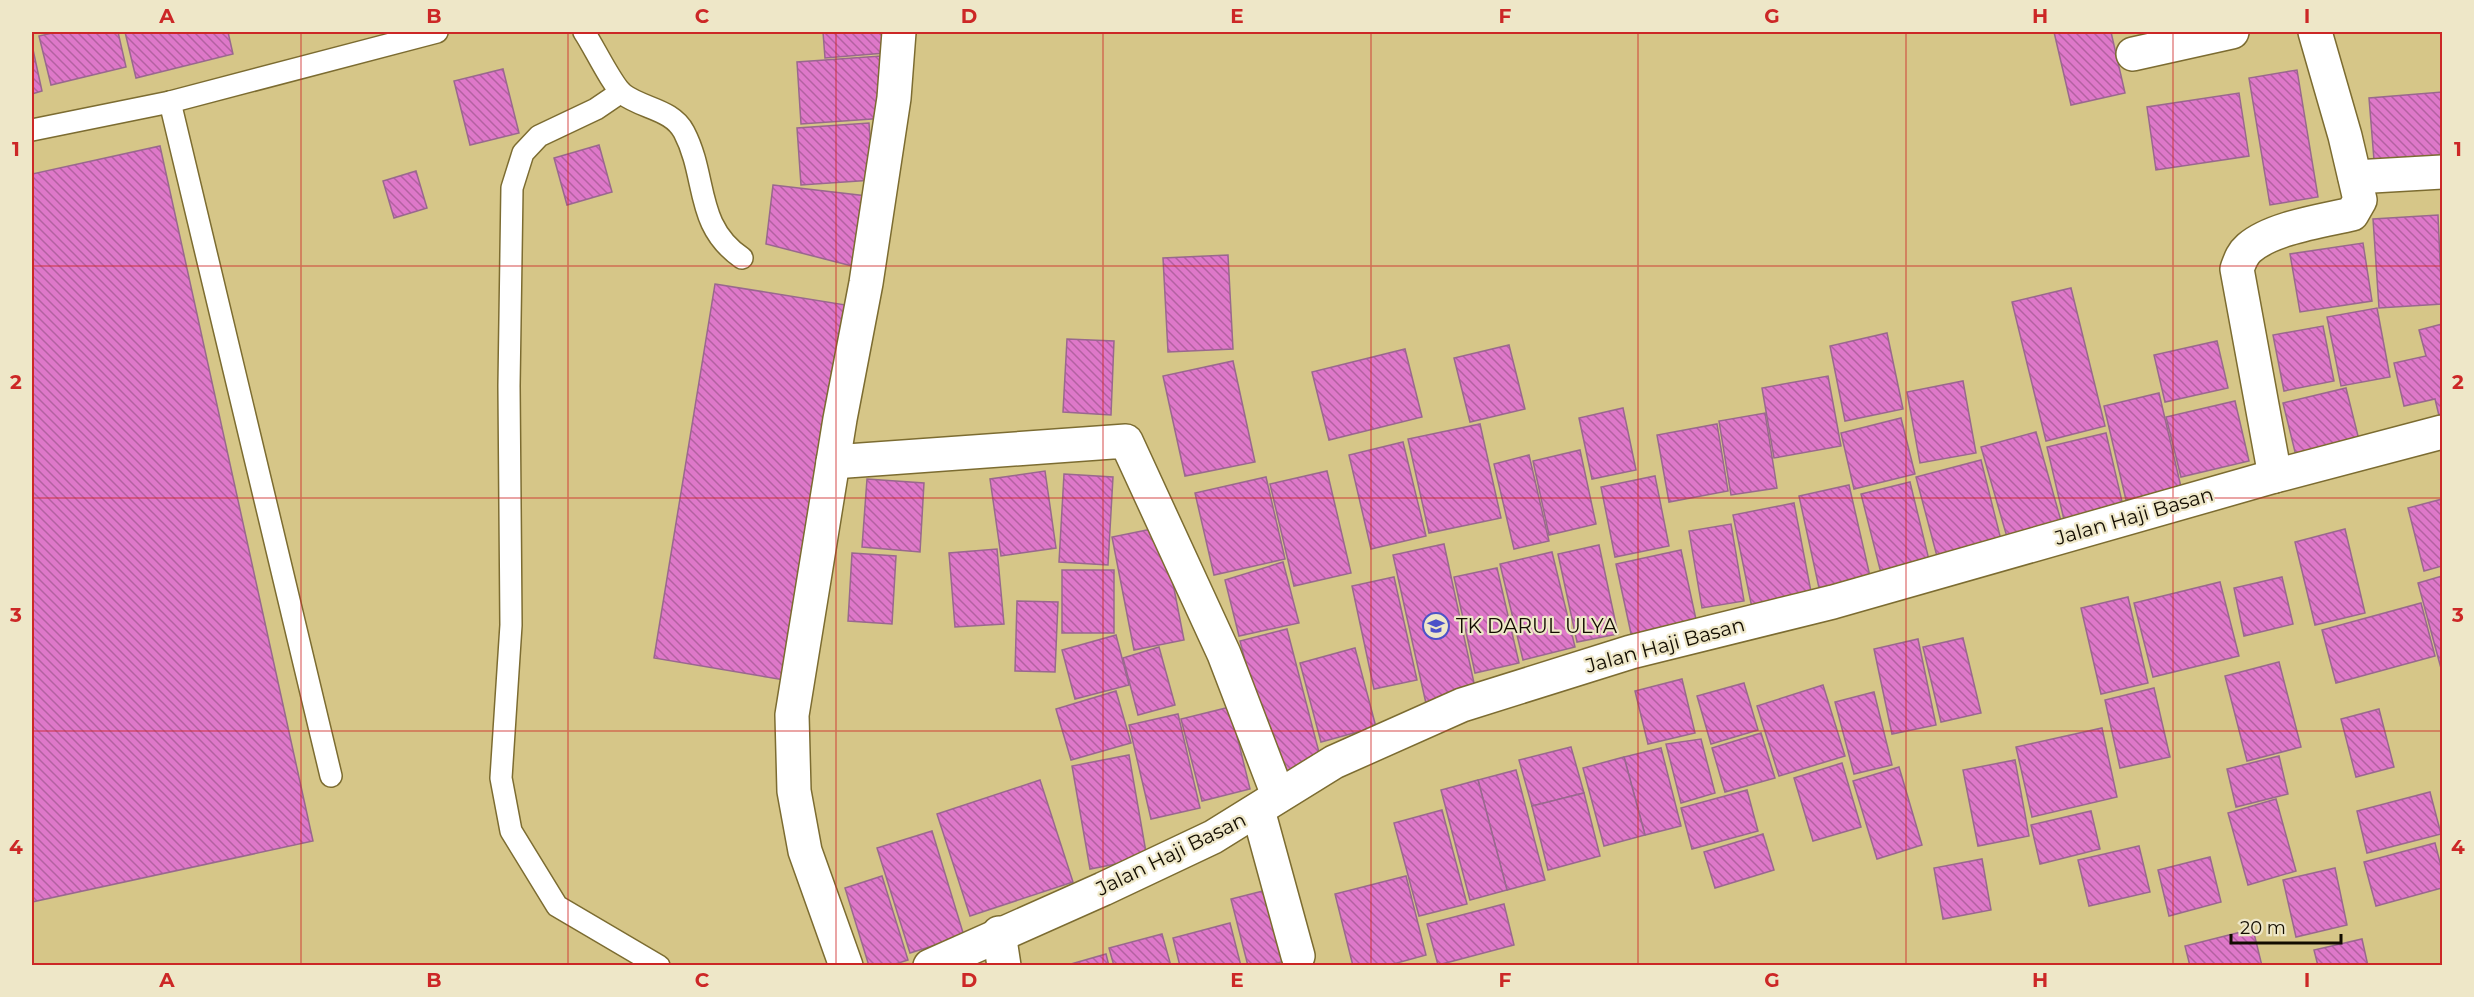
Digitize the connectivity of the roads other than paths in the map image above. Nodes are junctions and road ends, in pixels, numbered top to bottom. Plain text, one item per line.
1 (437, 32) edge
2 (584, 32) edge
3 (899, 32) edge
4 (2232, 32) edge
5 (2315, 32) edge
6 (2133, 54) dead end
7 (621, 92) junction
8 (170, 102) junction
9 (32, 130) edge
10 (2442, 172) edge
11 (2355, 177) junction
12 (742, 258) dead end
13 (2442, 432) edge
14 (833, 462) junction
15 (2275, 476) junction
16 (331, 776) dead end
17 (1268, 802) junction
18 (999, 933) junction
19 (1298, 956) dead end
20 (659, 966) edge
21 (846, 966) edge
22 (930, 966) edge
23 (1004, 966) edge

1 - 8 lane
2 - 7 lane
3 - 14 street
4 - 6 street
5 - 11 street
7 - 12 lane
7 - 20 lane
8 - 9 lane
8 - 16 lane
10 - 11 street
11 - 15 street
13 - 15 street, Jalan Haji Basan
14 - 17 street
14 - 21 street
15 - 17 street, Jalan Haji Basan
17 - 18 street, Jalan Haji Basan
17 - 19 street
18 - 22 street, Jalan Haji Basan
18 - 23 street

